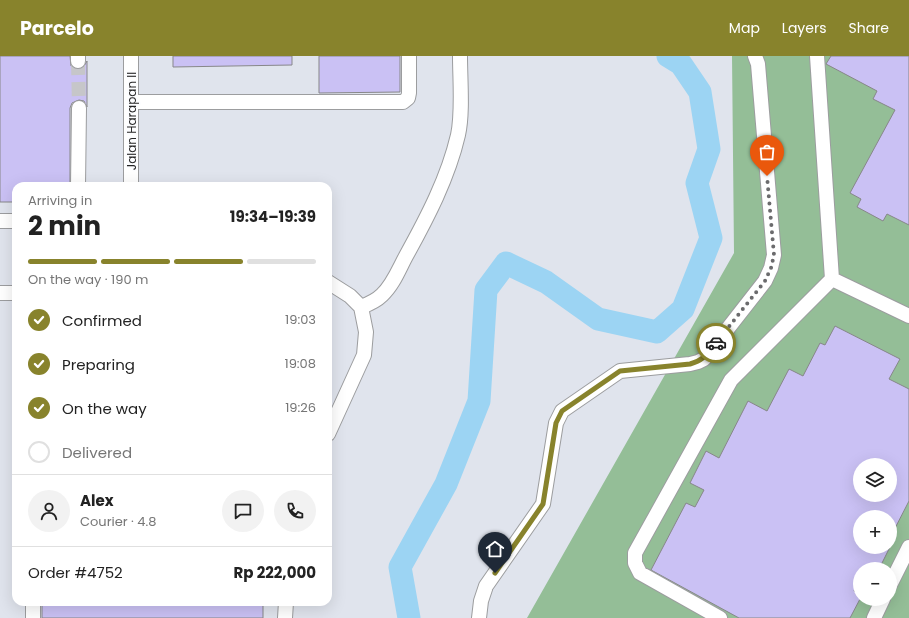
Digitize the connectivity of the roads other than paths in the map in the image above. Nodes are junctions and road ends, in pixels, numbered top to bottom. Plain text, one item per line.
1 (131, 56) edge
2 (409, 56) edge
3 (460, 56) edge
4 (755, 56) edge
5 (817, 56) edge
6 (131, 102) junction
7 (79, 108) tunnel mouth
8 (78, 182) edge
9 (131, 182) edge
10 (0, 221) edge
11 (12, 221) edge
12 (832, 280) junction
13 (332, 285) edge
14 (0, 293) edge
15 (12, 293) edge
16 (361, 307) junction
17 (909, 316) edge
18 (332, 425) edge
19 (909, 547) edge
20 (897, 571) edge
21 (33, 606) edge
22 (286, 606) edge
23 (880, 606) edge
24 (33, 618) edge
25 (285, 618) edge
26 (479, 618) edge
27 (720, 618) edge
28 (874, 618) edge

1 - 6 street, Jalan Harapan II
2 - 6 street
3 - 16 street
4 - 26 street
5 - 12 street
6 - 9 street, Jalan Harapan II
7 - 8 street
10 - 11 street
12 - 17 street
12 - 27 street
13 - 16 street
14 - 15 street
16 - 18 street
19 - 20 street
21 - 24 street
22 - 25 street
23 - 28 street

